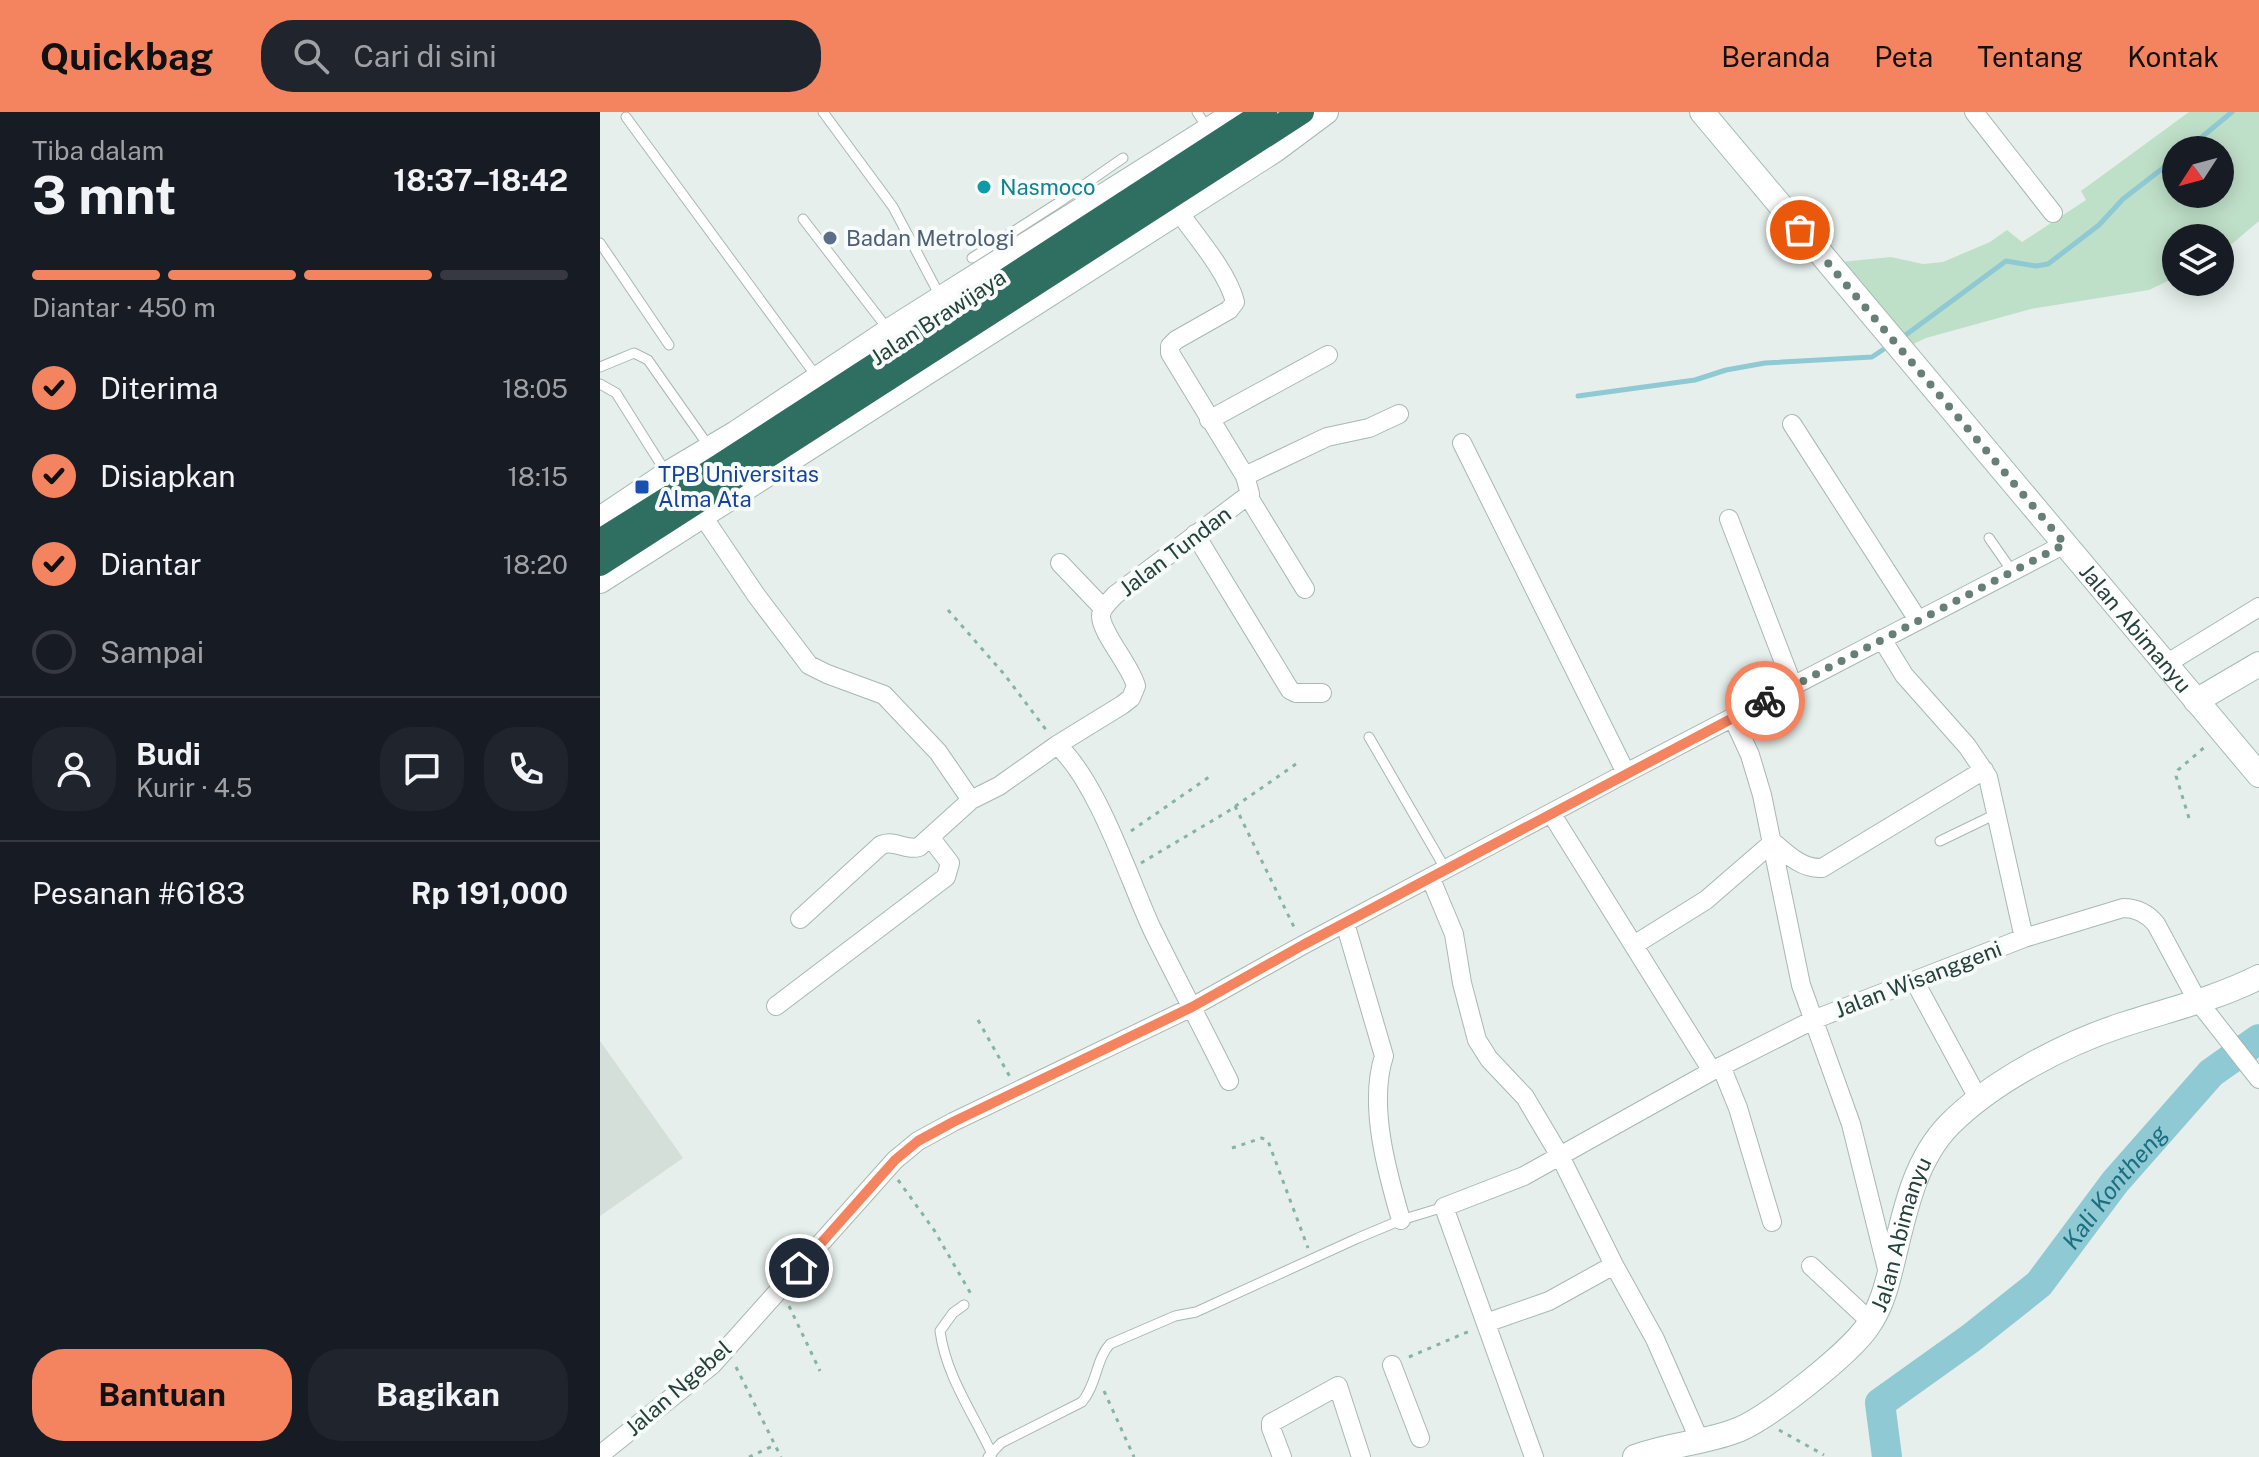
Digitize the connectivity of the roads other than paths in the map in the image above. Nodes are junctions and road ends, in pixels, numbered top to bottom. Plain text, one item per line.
1 (823, 112) edge
2 (1237, 112) edge
3 (1265, 112) edge
4 (1302, 112) edge
5 (1326, 112) edge
6 (1702, 112) edge
7 (1974, 112) edge
8 (626, 117) dead end
9 (1203, 121) edge
10 (1123, 158) dead end
11 (1063, 211) junction
12 (1178, 211) junction
13 (2053, 213) dead end
14 (803, 219) dead end
15 (600, 243) edge
16 (972, 258) dead end
17 (941, 298) junction
18 (883, 343) junction
19 (669, 345) dead end
20 (1328, 355) dead end
21 (600, 367) edge
22 (821, 375) junction
23 (600, 384) edge
24 (1399, 414) dead end
25 (1209, 420) junction
26 (1792, 424) dead end
27 (1462, 443) dead end
28 (715, 457) junction
29 (667, 474) junction
30 (1245, 476) junction
31 (1248, 496) junction
32 (702, 515) junction
33 (600, 519) edge
34 (1729, 519) dead end
35 (1195, 534) junction
36 (1989, 538) dead end
37 (600, 541) edge
38 (2065, 544) junction
39 (1060, 563) dead end
40 (600, 564) edge
41 (2012, 571) junction
42 (600, 581) edge
43 (1305, 589) dead end
44 (2259, 607) edge
45 (1103, 608) junction
46 (1918, 620) junction
47 (1882, 639) junction
48 (2166, 664) junction
49 (2259, 664) edge
50 (1793, 686) junction
51 (1322, 693) dead end
52 (2196, 701) junction
53 (1733, 718) junction
54 (1369, 737) dead end
55 (1057, 745) junction
56 (1984, 770) junction
57 (1626, 773) junction
58 (2259, 775) edge
59 (971, 800) junction
60 (1551, 813) junction
61 (1998, 813) junction
62 (930, 837) junction
63 (1940, 841) dead end
64 (1773, 842) junction
65 (1439, 874) junction
66 (800, 919) dead end
67 (1345, 923) junction
68 (2024, 938) junction
69 (1634, 945) junction
70 (2259, 977) edge
71 (1915, 982) junction
72 (2197, 1000) junction
73 (776, 1006) dead end
74 (1192, 1007) junction
75 (1813, 1020) junction
76 (1716, 1068) junction
77 (2259, 1079) edge
78 (1229, 1081) dead end
79 (1979, 1100) junction
80 (1560, 1156) junction
81 (1444, 1207) junction
82 (1401, 1220) junction
83 (1772, 1222) dead end
84 (1614, 1265) junction
85 (1811, 1266) dead end
86 (1889, 1276) junction
87 (964, 1305) road end
88 (1871, 1322) junction
89 (1486, 1323) junction
90 (1392, 1365) road end
91 (1420, 1438) dead end
92 (1699, 1439) junction
93 (600, 1455) edge
94 (990, 1455) edge
95 (1282, 1457) edge
96 (1361, 1457) edge
97 (1534, 1457) edge
98 (1635, 1457) edge

1 - 17 lane
2 - 9 street
3 - 18 highway, Jalan Brawijaya
4 - 40 highway, Jalan Brawijaya
5 - 12 street
6 - 38 street, Jalan Abimanyu
7 - 13 street
8 - 22 lane
9 - 11 street
10 - 11 lane
11 - 16 lane
11 - 17 street
12 - 25 street, Jalan Tundan
12 - 32 street
14 - 18 lane
15 - 19 lane
17 - 18 street
18 - 22 street
18 - 28 highway, Jalan Brawijaya
20 - 25 street
21 - 28 lane
22 - 28 street
23 - 29 lane
24 - 30 street
25 - 30 street, Jalan Tundan
26 - 46 street
27 - 57 street
28 - 29 street
28 - 37 highway, Jalan Brawijaya
29 - 33 street
30 - 31 street, Jalan Tundan
31 - 35 street, Jalan Tundan
31 - 43 street
32 - 42 street
32 - 59 street
34 - 50 street
35 - 45 street, Jalan Tundan
35 - 51 street
36 - 41 lane
38 - 41 street, Jalan Ngebel
38 - 48 street, Jalan Abimanyu
39 - 45 street
41 - 46 street, Jalan Ngebel
44 - 48 street
45 - 55 street, Jalan Tundan
46 - 47 street, Jalan Ngebel
47 - 50 street, Jalan Ngebel
47 - 56 street
48 - 52 street, Jalan Abimanyu
49 - 52 street
50 - 53 street, Jalan Ngebel
52 - 58 street, Jalan Abimanyu
53 - 57 street, Jalan Ngebel
53 - 64 street
54 - 65 lane
55 - 59 street
55 - 74 street
56 - 61 street
56 - 64 street
57 - 60 street, Jalan Ngebel
59 - 62 street
60 - 65 street, Jalan Ngebel
60 - 69 street
61 - 63 lane
61 - 68 street
62 - 66 street
62 - 73 street
64 - 69 street
64 - 75 street
65 - 67 street, Jalan Ngebel
65 - 80 street
67 - 74 street, Jalan Ngebel
67 - 82 street
68 - 71 street, Jalan Wisanggeni
68 - 72 street, Jalan Wisanggeni
69 - 76 street
70 - 72 street, Jalan Abimanyu
71 - 75 street, Jalan Wisanggeni
71 - 79 street
72 - 77 street, Jalan Wisanggeni
72 - 79 street, Jalan Abimanyu
74 - 78 street
74 - 93 street, Jalan Ngebel
75 - 76 street, Jalan Wisanggeni
75 - 86 street
76 - 80 street, Jalan Wisanggeni
76 - 83 street
79 - 86 street, Jalan Abimanyu
80 - 81 street, Jalan Wisanggeni
80 - 84 street
81 - 82 lane
81 - 89 street
82 - 94 lane
84 - 89 street
84 - 92 street
85 - 88 street
86 - 88 street, Jalan Abimanyu
87 - 94 lane
88 - 92 street, Jalan Abimanyu
89 - 97 street
90 - 91 street
92 - 98 street, Jalan Abimanyu
95 - 96 street

